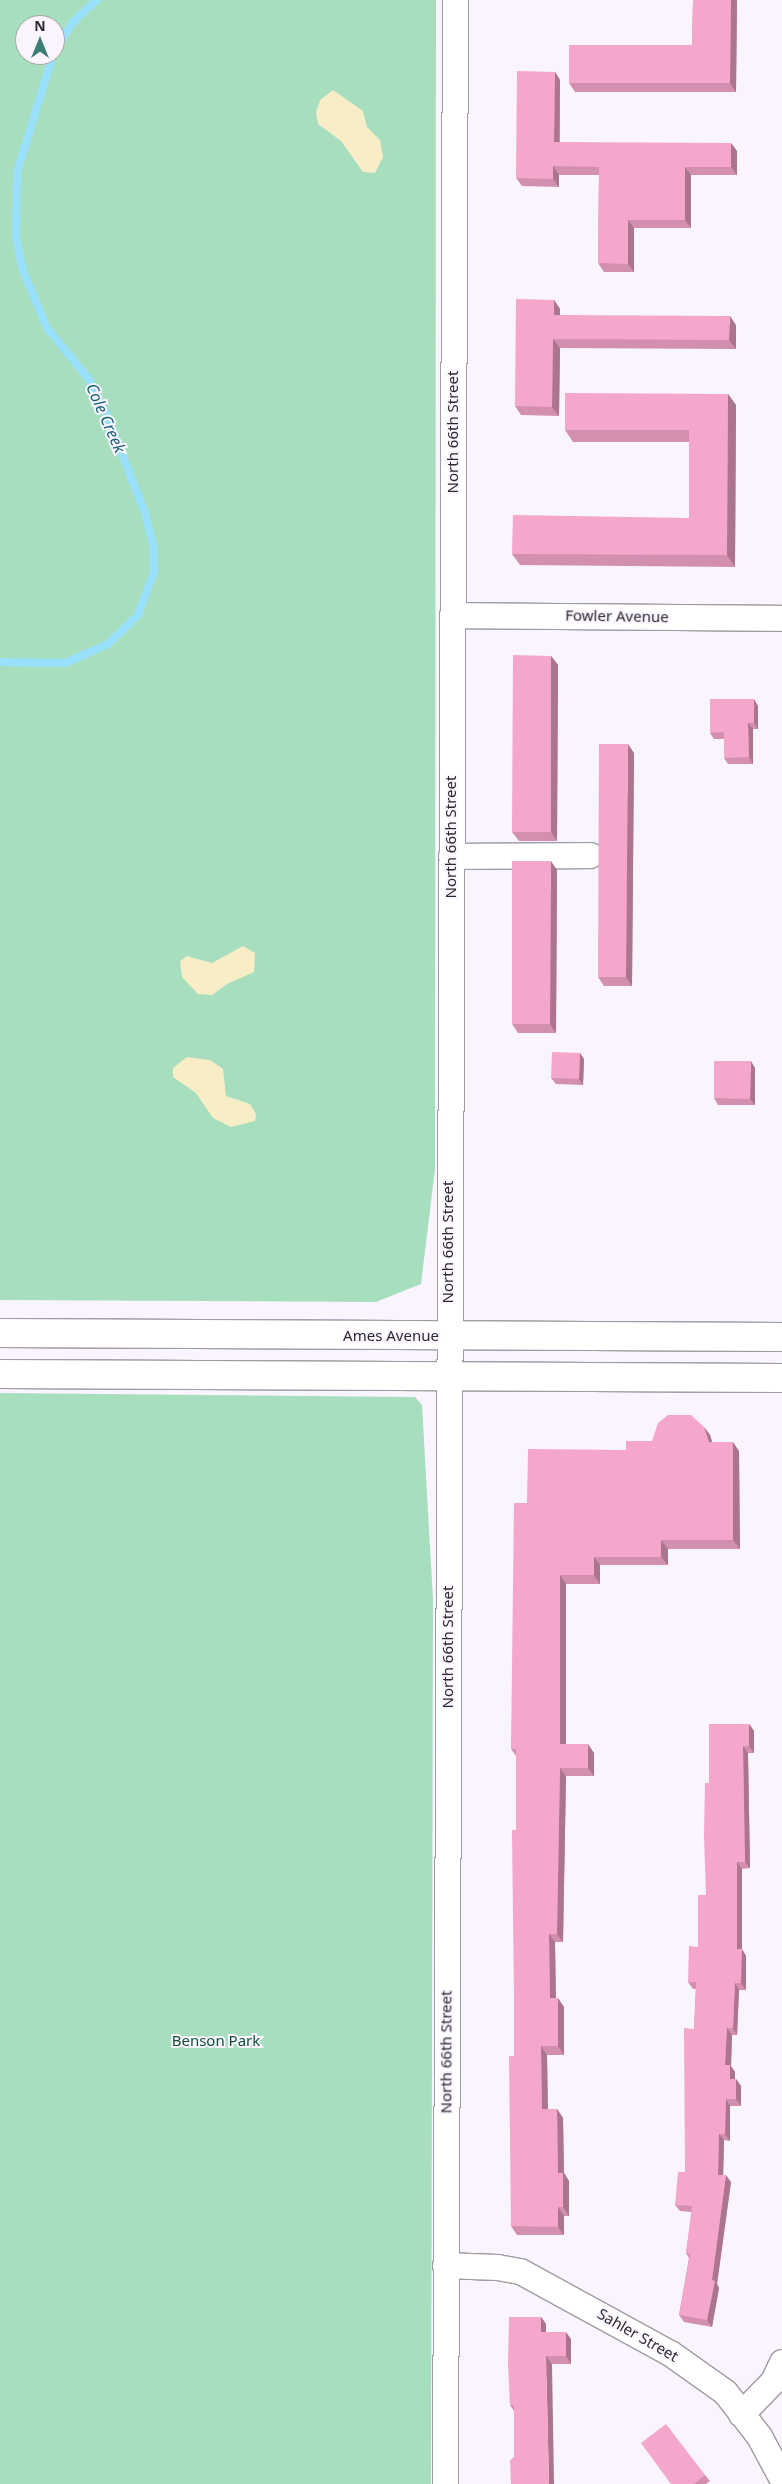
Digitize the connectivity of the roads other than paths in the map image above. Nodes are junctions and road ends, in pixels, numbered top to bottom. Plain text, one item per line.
1 (455, 0) edge
2 (452, 615) junction
3 (782, 618) edge
4 (590, 854) dead end
5 (451, 856) junction
6 (0, 1333) edge
7 (448, 1336) junction
8 (782, 1337) edge
9 (0, 1374) edge
10 (448, 1376) junction
11 (782, 1378) edge
12 (445, 2265) junction
13 (782, 2362) edge
14 (741, 2414) junction
15 (782, 2479) edge
16 (445, 2484) edge

1 - 2 street, North 66th Street
2 - 3 street, Fowler Avenue
2 - 5 street, North 66th Street
4 - 5 street
5 - 7 street, North 66th Street
6 - 7 main road, Ames Avenue
7 - 8 main road, Ames Avenue
7 - 10 street, North 66th Street
9 - 10 main road
10 - 11 main road
10 - 12 street, North 66th Street
12 - 14 street, Sahler Street
12 - 16 street, North 66th Street
13 - 14 street
14 - 15 street, Sahler Street

